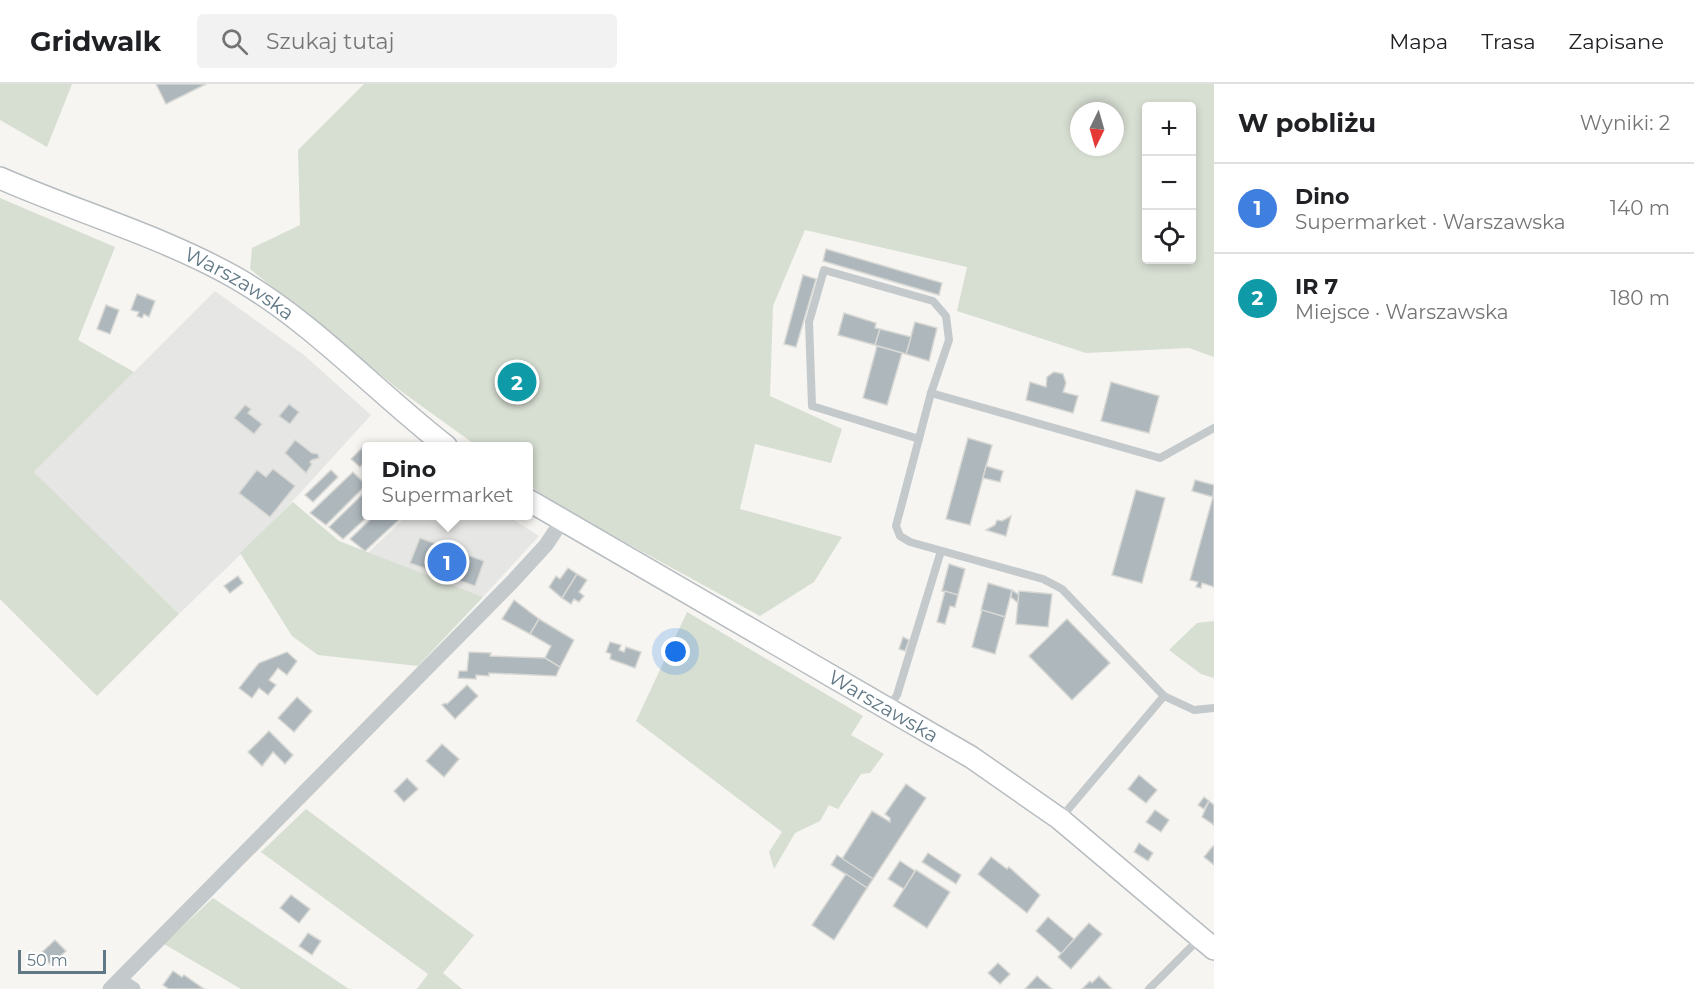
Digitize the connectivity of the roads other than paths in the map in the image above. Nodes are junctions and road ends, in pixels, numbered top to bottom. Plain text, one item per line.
1 (0, 178) edge
2 (931, 393) junction
3 (1214, 428) edge
4 (919, 438) junction
5 (440, 442) edge
6 (533, 503) edge
7 (562, 520) junction
8 (941, 550) junction
9 (1164, 696) junction
10 (1214, 708) edge
11 (889, 709) junction
12 (1060, 819) junction
13 (1207, 943) edge
14 (115, 984) edge
15 (133, 989) edge
16 (1149, 989) edge

1 - 5 main road, Warszawska
2 - 3 lane
2 - 4 lane
2 - 4 lane
4 - 8 lane
6 - 7 main road, Warszawska
7 - 11 main road, Warszawska
7 - 14 street
8 - 9 lane
8 - 11 lane
9 - 10 lane
9 - 12 lane
11 - 12 main road, Warszawska
12 - 13 main road, Warszawska
13 - 16 lane
14 - 15 street

